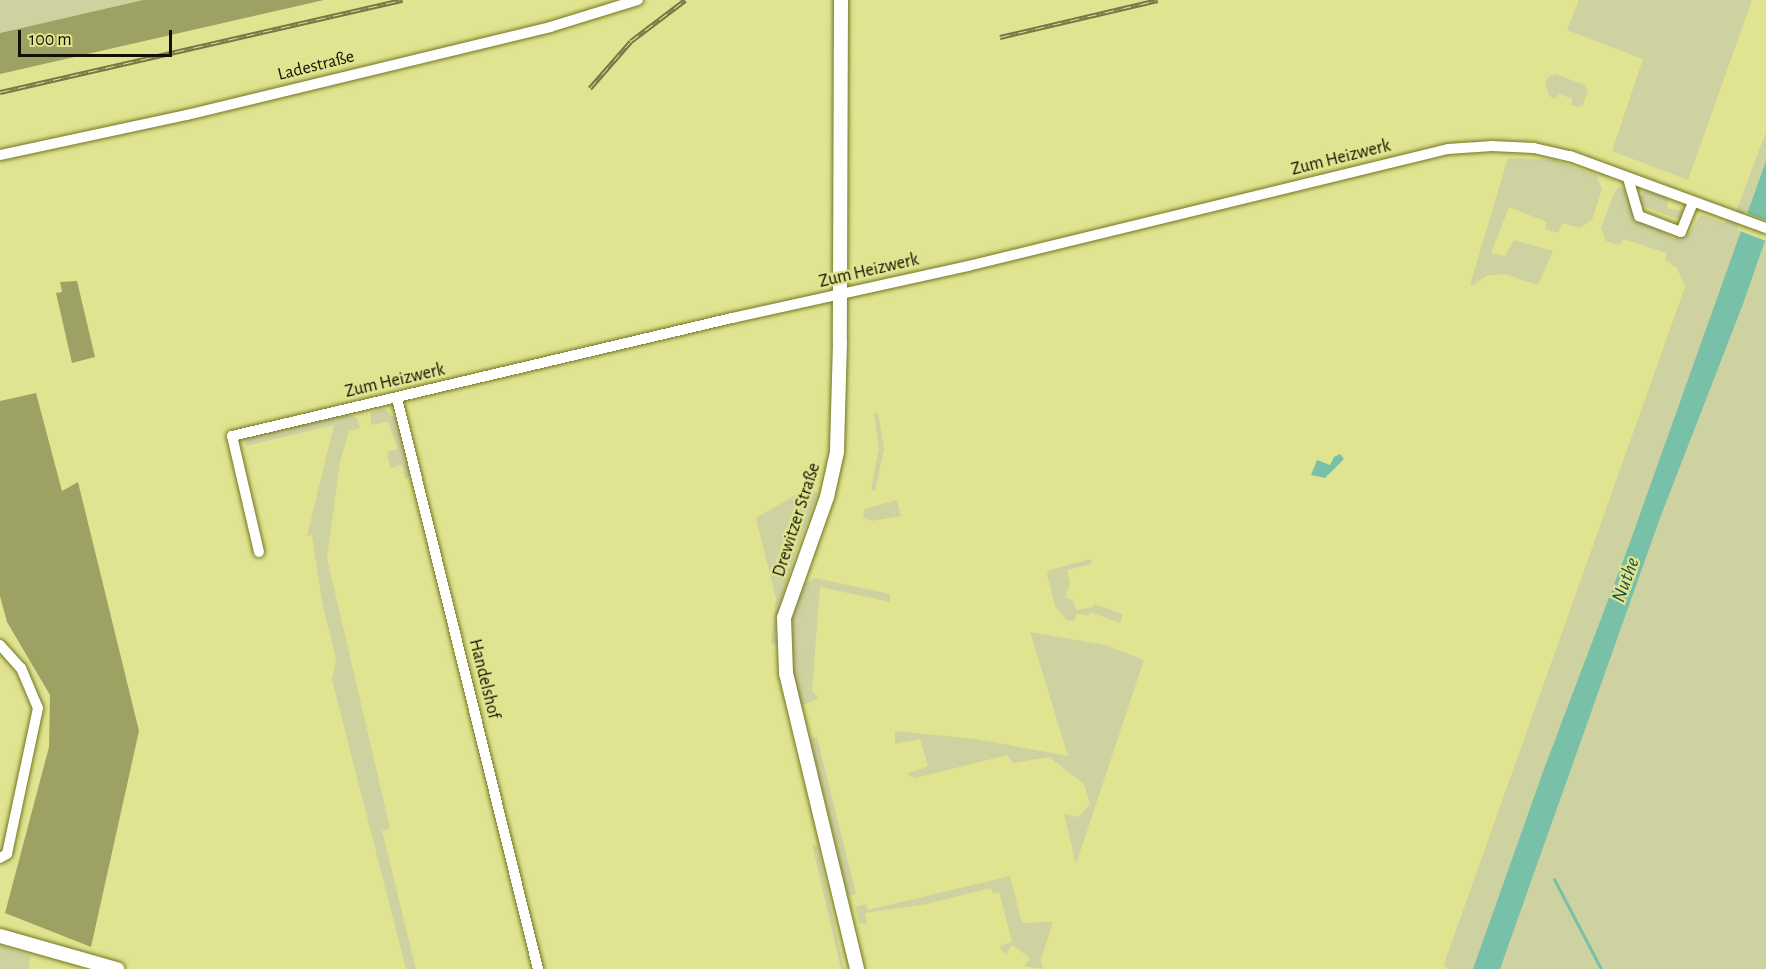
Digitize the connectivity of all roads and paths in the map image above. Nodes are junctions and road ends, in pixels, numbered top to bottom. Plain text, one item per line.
1 (638, 0) edge
2 (841, 0) edge
3 (0, 155) edge
4 (1628, 178) junction
5 (1693, 202) junction
6 (1766, 228) edge
7 (840, 295) junction
8 (397, 398) junction
9 (259, 552) dead end
10 (0, 645) edge
11 (0, 858) edge
12 (0, 936) edge
13 (117, 969) edge
14 (538, 969) edge
15 (857, 969) edge

1 - 3 street, Ladestraße
2 - 7 street, Drewitzer Straße
4 - 5 street, Zum Heizwerk
4 - 5 street
4 - 7 street, Zum Heizwerk
5 - 6 street, Zum Heizwerk
7 - 8 street, Zum Heizwerk
7 - 15 street, Drewitzer Straße
8 - 9 street, Zum Heizwerk
8 - 14 street, Handelshof
10 - 11 street
12 - 13 street

